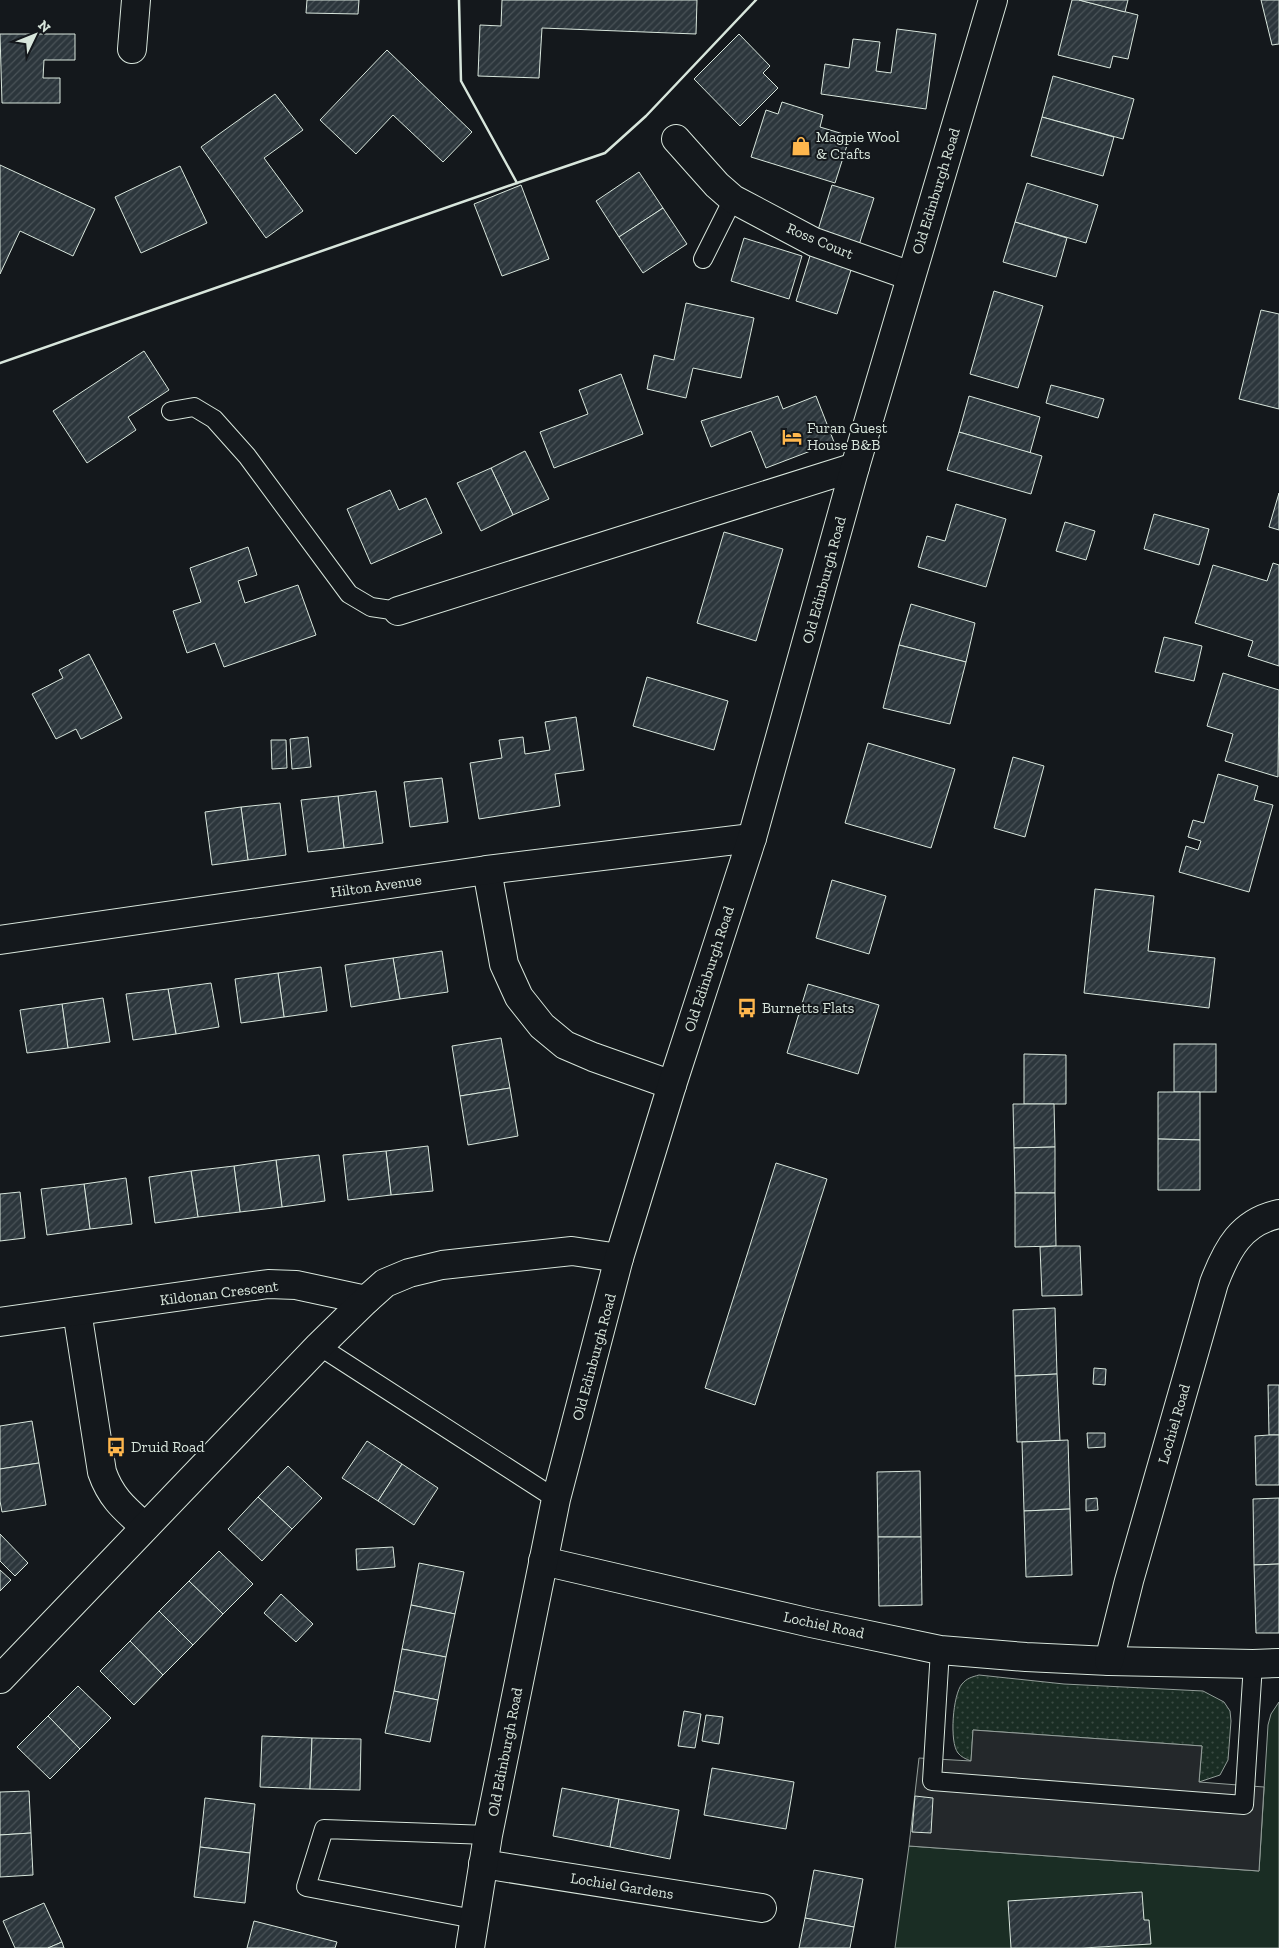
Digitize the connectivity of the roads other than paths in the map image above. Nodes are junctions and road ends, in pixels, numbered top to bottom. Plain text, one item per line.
1 (136, 0) edge
2 (993, 0) edge
3 (132, 49) dead end
4 (676, 139) dead end
5 (733, 199) junction
6 (703, 259) dead end
7 (911, 276) junction
8 (171, 411) dead end
9 (855, 467) junction
10 (398, 611) joint
11 (752, 838) junction
12 (487, 870) junction
13 (0, 940) edge
14 (672, 1084) junction
15 (1279, 1214) edge
16 (619, 1258) junction
17 (366, 1300) junction
18 (77, 1311) junction
19 (0, 1322) edge
20 (319, 1346) junction
21 (556, 1499) junction
22 (145, 1527) junction
23 (543, 1561) junction
24 (940, 1650) junction
25 (1110, 1661) junction
26 (1266, 1664) edge
27 (0, 1679) edge
28 (488, 1835) junction
29 (483, 1864) junction
30 (762, 1908) dead end
31 (474, 1919) junction
32 (470, 1948) edge

1 - 3 street
2 - 7 street, Old Edinburgh Road
4 - 5 street, Ross Court
5 - 6 lane
5 - 7 street, Ross Court
7 - 9 street, Old Edinburgh Road
8 - 10 lane
9 - 10 street
9 - 11 street, Old Edinburgh Road
11 - 12 street, Hilton Avenue
11 - 14 street, Old Edinburgh Road
12 - 13 street, Hilton Avenue
12 - 14 street
14 - 16 street, Old Edinburgh Road
15 - 25 street, Lochiel Road
16 - 17 street
16 - 21 street, Old Edinburgh Road
17 - 18 street, Kildonan Crescent
17 - 20 street
18 - 19 street, Kildonan Crescent
18 - 22 street
20 - 21 lane
20 - 22 street
21 - 23 street, Old Edinburgh Road
22 - 27 street
23 - 24 street, Lochiel Road
23 - 28 street, Old Edinburgh Road
24 - 25 street, Lochiel Road
24 - 26 lane
25 - 26 street, Lochiel Road
28 - 29 street, Old Edinburgh Road
28 - 31 lane
29 - 30 street, Lochiel Gardens
29 - 31 street, Old Edinburgh Road
31 - 32 street, Old Edinburgh Road

